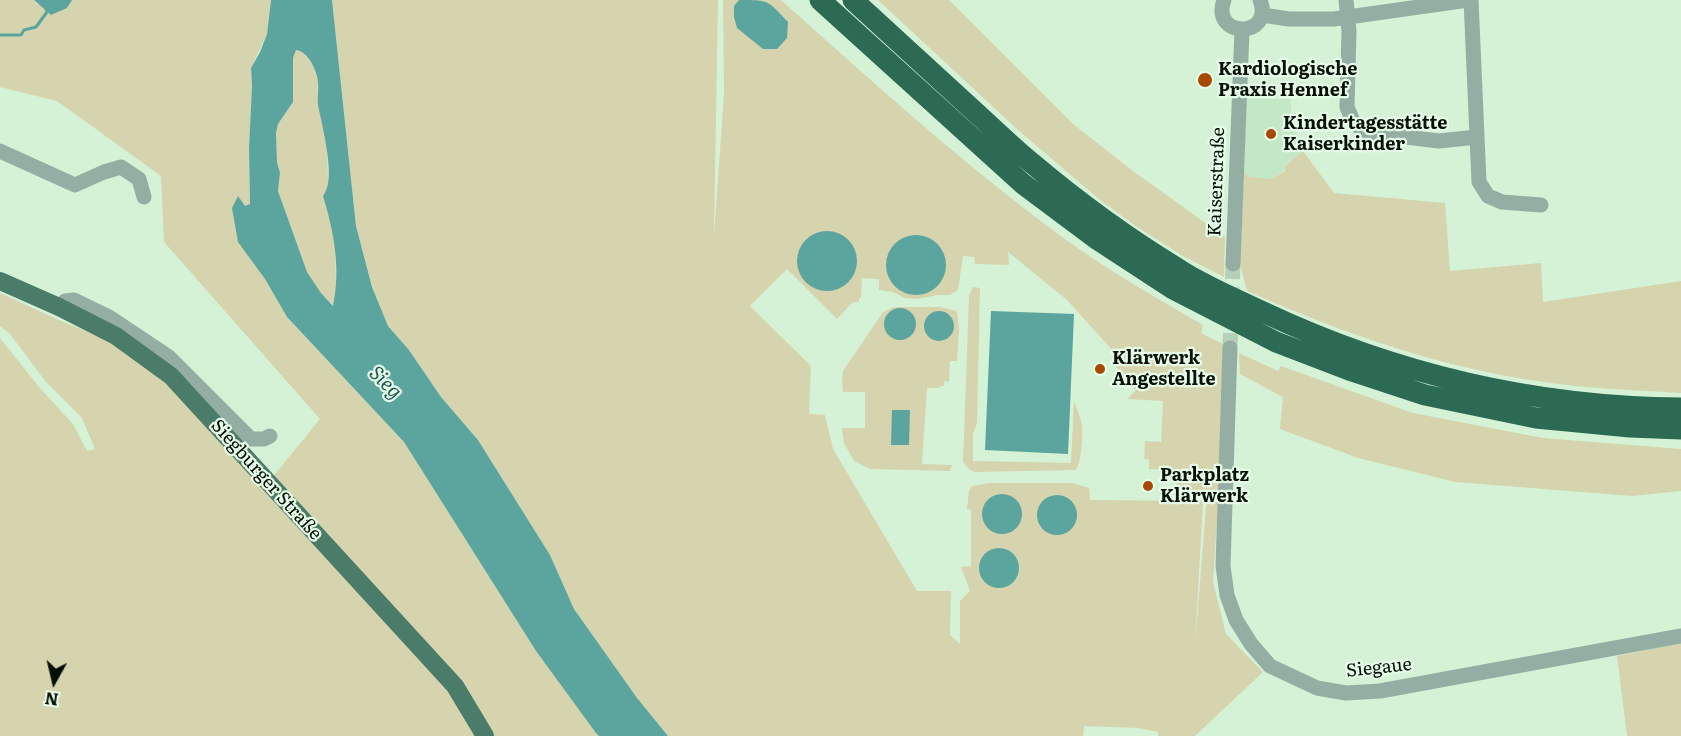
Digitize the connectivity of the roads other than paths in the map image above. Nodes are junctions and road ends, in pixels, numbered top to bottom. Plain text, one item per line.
1 (820, 0) edge
2 (853, 0) edge
3 (1224, 0) edge
4 (1346, 0) edge
5 (1469, 0) edge
6 (1261, 8) edge
7 (1347, 17) junction
8 (1242, 30) junction
9 (1477, 137) junction
10 (0, 151) edge
11 (144, 197) dead end
12 (1541, 205) dead end
13 (1233, 264) tunnel mouth
14 (0, 281) edge
15 (59, 307) junction
16 (1230, 348) tunnel mouth
17 (1681, 408) edge
18 (1681, 429) edge
19 (270, 436) dead end
20 (1681, 636) edge
21 (485, 736) edge

1 - 18 highway
2 - 17 highway
3 - 8 street
4 - 7 street
5 - 7 street
5 - 9 street
6 - 7 street
6 - 8 street
7 - 9 street
8 - 13 street, Kaiserstraße
9 - 12 street
10 - 11 street
14 - 15 main road, Siegburger Straße
15 - 19 street
15 - 21 main road, Siegburger Straße
16 - 20 street, Siegaue

